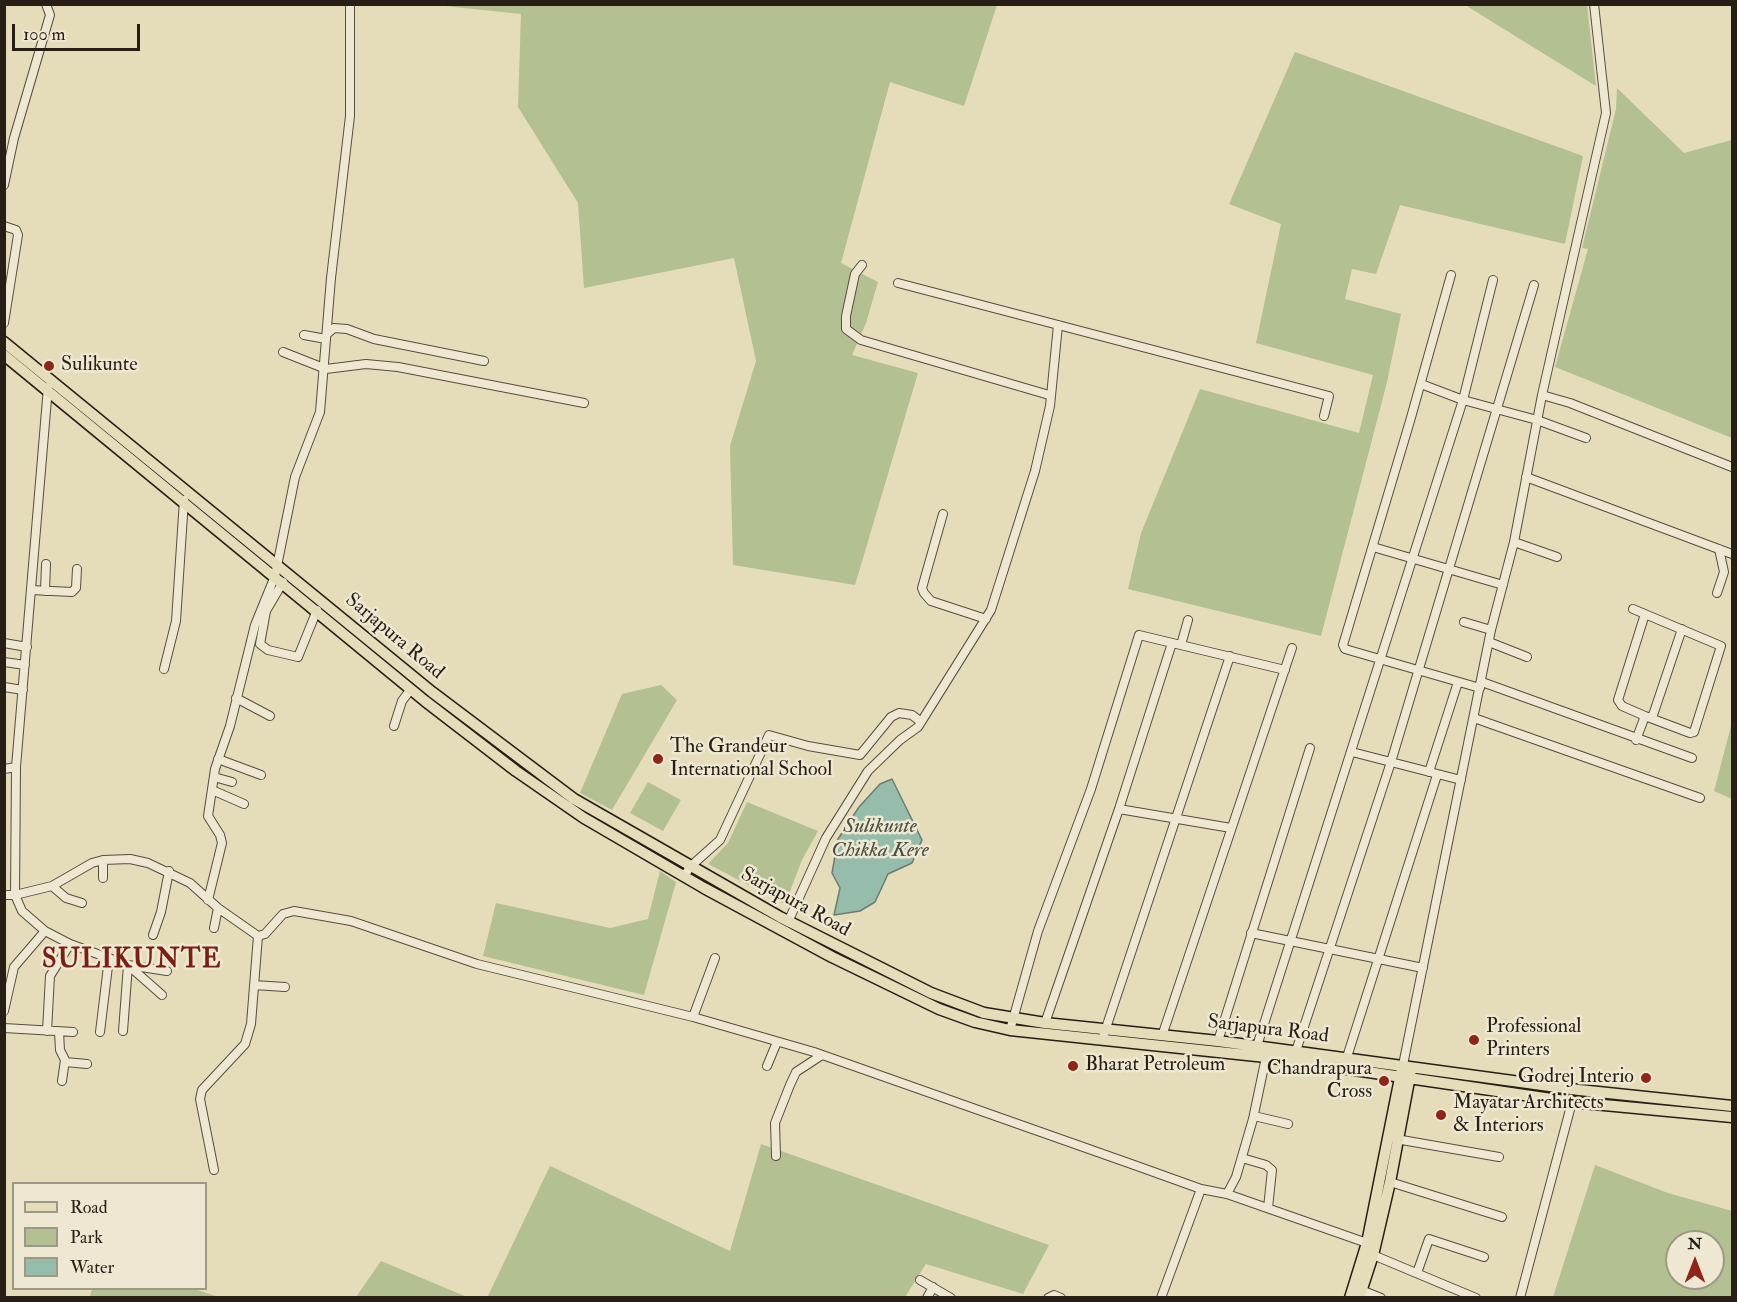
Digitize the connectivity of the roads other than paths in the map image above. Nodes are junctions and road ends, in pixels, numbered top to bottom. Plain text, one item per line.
1 (46, 4) edge
2 (350, 4) edge
3 (1593, 4) edge
4 (4, 185) edge
5 (4, 226) edge
6 (862, 265) dead end
7 (1451, 275) dead end
8 (1493, 280) dead end
9 (898, 283) dead end
10 (1534, 285) dead end
11 (4, 323) edge
12 (1058, 325) junction
13 (304, 335) dead end
14 (327, 336) junction
15 (4, 342) edge
16 (283, 352) dead end
17 (4, 355) edge
18 (484, 361) dead end
19 (326, 369) junction
20 (48, 384) junction
21 (1420, 384) junction
22 (1049, 395) junction
23 (1542, 395) junction
24 (1463, 400) junction
25 (584, 403) dead end
26 (1498, 411) junction
27 (1324, 416) dead end
28 (1538, 420) junction
29 (1586, 438) dead end
30 (1732, 467) edge
31 (1526, 477) junction
32 (184, 500) junction
33 (943, 514) dead end
34 (1514, 542) junction
35 (1373, 547) junction
36 (1719, 549) junction
37 (1732, 554) edge
38 (1557, 557) dead end
39 (1413, 558) junction
40 (46, 564) dead end
41 (278, 564) junction
42 (77, 568) dead end
43 (1451, 568) junction
44 (279, 579) junction
45 (1503, 585) junction
46 (31, 590) junction
47 (45, 591) junction
48 (1716, 593) dead end
49 (1633, 609) dead end
50 (317, 610) junction
51 (1645, 614) junction
52 (986, 619) junction
53 (1188, 620) dead end
54 (1464, 622) dead end
55 (1682, 628) junction
56 (1491, 630) junction
57 (1489, 642) junction
58 (4, 643) edge
59 (1176, 644) junction
60 (27, 647) junction
61 (1292, 648) dead end
62 (1230, 656) junction
63 (1527, 657) dead end
64 (1381, 659) junction
65 (4, 662) edge
66 (25, 665) junction
67 (164, 669) dead end
68 (1285, 670) junction
69 (1417, 670) junction
70 (1458, 682) junction
71 (1481, 685) junction
72 (4, 687) edge
73 (411, 689) junction
74 (23, 690) junction
75 (236, 698) junction
76 (270, 716) dead end
77 (1649, 717) junction
78 (1474, 718) junction
79 (921, 722) junction
80 (394, 726) dead end
81 (1636, 740) junction
82 (1310, 748) dead end
83 (1352, 752) junction
84 (218, 759) junction
85 (1692, 759) dead end
86 (1391, 762) junction
87 (16, 766) junction
88 (4, 769) edge
89 (1433, 774) junction
90 (261, 775) dead end
91 (214, 777) junction
92 (1461, 780) junction
93 (232, 782) dead end
94 (212, 790) junction
95 (1700, 798) dead end
96 (244, 804) dead end
97 (1119, 809) junction
98 (1177, 820) junction
99 (1231, 828) junction
100 (103, 860) junction
101 (691, 866) junction
102 (168, 871) junction
103 (684, 876) junction
104 (103, 878) dead end
105 (52, 886) junction
106 (4, 894) edge
107 (15, 896) junction
108 (208, 900) junction
109 (82, 903) dead end
110 (218, 909) junction
111 (788, 922) junction
112 (214, 928) dead end
113 (45, 931) junction
114 (1251, 933) junction
115 (153, 935) dead end
116 (258, 936) junction
117 (1292, 940) junction
118 (70, 944) junction
119 (1330, 948) junction
120 (109, 958) junction
121 (715, 958) dead end
122 (1377, 958) junction
123 (128, 965) junction
124 (1423, 968) junction
125 (167, 971) dead end
126 (254, 985) junction
127 (285, 987) dead end
128 (162, 995) dead end
129 (4, 1011) edge
130 (693, 1017) junction
131 (1014, 1018) junction
132 (1045, 1023) junction
133 (4, 1028) edge
134 (1010, 1029) junction
135 (47, 1031) junction
136 (123, 1031) dead end
137 (60, 1032) junction
138 (73, 1032) dead end
139 (100, 1032) dead end
140 (1104, 1035) junction
141 (1162, 1036) junction
142 (1218, 1041) junction
143 (777, 1042) junction
144 (1257, 1046) junction
145 (1296, 1051) junction
146 (822, 1055) junction
147 (1266, 1058) junction
148 (1347, 1058) junction
149 (65, 1062) junction
150 (87, 1064) dead end
151 (767, 1066) dead end
152 (1406, 1071) junction
153 (62, 1082) dead end
154 (1572, 1102) junction
155 (1732, 1106) edge
156 (1254, 1116) junction
157 (1732, 1118) edge
158 (1288, 1124) dead end
159 (1396, 1139) junction
160 (776, 1156) dead end
161 (1499, 1157) dead end
162 (1242, 1158) junction
163 (214, 1170) dead end
164 (1389, 1182) junction
165 (1202, 1189) junction
166 (1227, 1194) junction
167 (1268, 1208) junction
168 (1502, 1217) dead end
169 (1367, 1243) junction
170 (1373, 1254) junction
171 (1484, 1257) dead end
172 (1417, 1273) junction
173 (920, 1280) dead end
174 (933, 1287) junction
175 (1360, 1294) edge
176 (927, 1298) edge
177 (951, 1298) edge
178 (1048, 1298) edge
179 (1061, 1298) edge
180 (1161, 1298) edge
181 (1350, 1298) edge
182 (1381, 1298) edge
183 (1476, 1298) edge
184 (1520, 1298) edge

1 - 4 street
2 - 14 street
3 - 23 street
5 - 11 street
6 - 22 street
7 - 21 street
8 - 24 street
9 - 12 street
10 - 26 street
12 - 22 street
12 - 27 street
13 - 14 street
14 - 18 street
14 - 19 street
15 - 20 main road, Sarjapura Road
16 - 19 street
17 - 20 main road, Sarjapura Road
19 - 25 street
19 - 41 street
20 - 32 main road, Sarjapura Road
20 - 41 main road, Sarjapura Road
20 - 46 street
21 - 24 street
21 - 35 street
22 - 52 street
23 - 28 street
23 - 30 street
24 - 26 street
24 - 39 street
26 - 28 street
26 - 43 street
28 - 29 street
28 - 31 street
31 - 34 street
31 - 36 street
32 - 44 main road, Sarjapura Road
32 - 67 street
33 - 52 street
34 - 38 street
34 - 45 street
35 - 39 street
35 - 64 street
36 - 37 street
36 - 48 street
39 - 43 street
39 - 64 street
40 - 47 street
41 - 44 street
41 - 101 main road, Sarjapura Road
42 - 47 street
43 - 45 street
43 - 69 street
44 - 50 main road, Sarjapura Road
44 - 50 street
44 - 75 street
45 - 56 street
46 - 47 street
46 - 60 street
49 - 51 street
50 - 73 main road, Sarjapura Road
51 - 55 street
51 - 77 street
52 - 79 street
53 - 59 street
54 - 56 street
55 - 77 street
55 - 77 street
56 - 57 street
57 - 63 street
57 - 71 street
58 - 60 street
59 - 62 street
59 - 97 street
59 - 131 street
60 - 66 street
61 - 68 street
62 - 68 street
62 - 98 street
64 - 69 street
64 - 83 street
65 - 66 street
66 - 74 street
68 - 99 street
69 - 70 street
69 - 86 street
70 - 71 street
70 - 89 street
71 - 78 street
71 - 81 street
72 - 74 street
73 - 80 street
73 - 103 main road, Sarjapura Road
74 - 87 street
75 - 76 street
75 - 84 street
77 - 81 street
78 - 92 street
78 - 95 street
79 - 101 street
79 - 111 street
81 - 85 street
82 - 114 street
83 - 86 street
83 - 117 street
84 - 90 street
84 - 91 street
86 - 89 street
86 - 119 street
87 - 88 street
87 - 107 street
89 - 92 street
89 - 122 street
91 - 93 street
91 - 94 street
92 - 124 street
94 - 96 street
94 - 108 street
97 - 98 street
97 - 132 street
98 - 99 street
98 - 140 street
99 - 141 street
100 - 102 street
100 - 104 street
100 - 105 street
101 - 103 street
101 - 111 main road, Sarjapura Road
102 - 108 street
102 - 115 street
103 - 134 main road, Sarjapura Road
105 - 107 street
105 - 109 street
106 - 107 street
107 - 113 street
108 - 110 street
110 - 112 street
110 - 116 street
111 - 131 main road, Sarjapura Road
113 - 118 street
113 - 129 street
114 - 117 street
114 - 142 street
116 - 126 street
116 - 130 street
117 - 119 street
117 - 144 street
118 - 120 street
118 - 135 street
119 - 122 street
119 - 145 street
120 - 123 street
120 - 139 street
121 - 130 street
122 - 124 street
122 - 148 street
123 - 125 street
123 - 128 street
123 - 136 street
124 - 152 street
126 - 127 street
126 - 163 street
130 - 143 street
131 - 132 main road, Sarjapura Road
131 - 134 street
132 - 140 main road, Sarjapura Road
133 - 135 street
134 - 140 main road, Sarjapura Road
135 - 137 street
137 - 138 street
137 - 149 street
140 - 141 main road, Sarjapura Road
140 - 147 main road, Sarjapura Road
141 - 142 main road, Sarjapura Road
142 - 144 main road, Sarjapura Road
143 - 146 street
143 - 151 street
144 - 145 main road, Sarjapura Road
145 - 148 main road, Sarjapura Road
146 - 160 street
146 - 165 street
147 - 152 main road, Sarjapura Road
147 - 156 street
148 - 152 main road, Sarjapura Road
149 - 150 street
149 - 153 street
152 - 154 main road, Sarjapura Road
152 - 155 main road, Sarjapura Road
152 - 159 main road
152 - 169 main road
154 - 157 main road, Sarjapura Road
154 - 184 street
156 - 158 street
156 - 162 street
159 - 161 street
159 - 164 main road
162 - 166 street
162 - 167 street
164 - 168 street
164 - 170 main road
165 - 166 street
165 - 180 street
166 - 167 street
167 - 169 street
169 - 181 main road
170 - 172 street
170 - 175 main road
171 - 172 street
172 - 183 street
173 - 174 street
174 - 176 street
174 - 177 street
175 - 182 street
178 - 179 street

